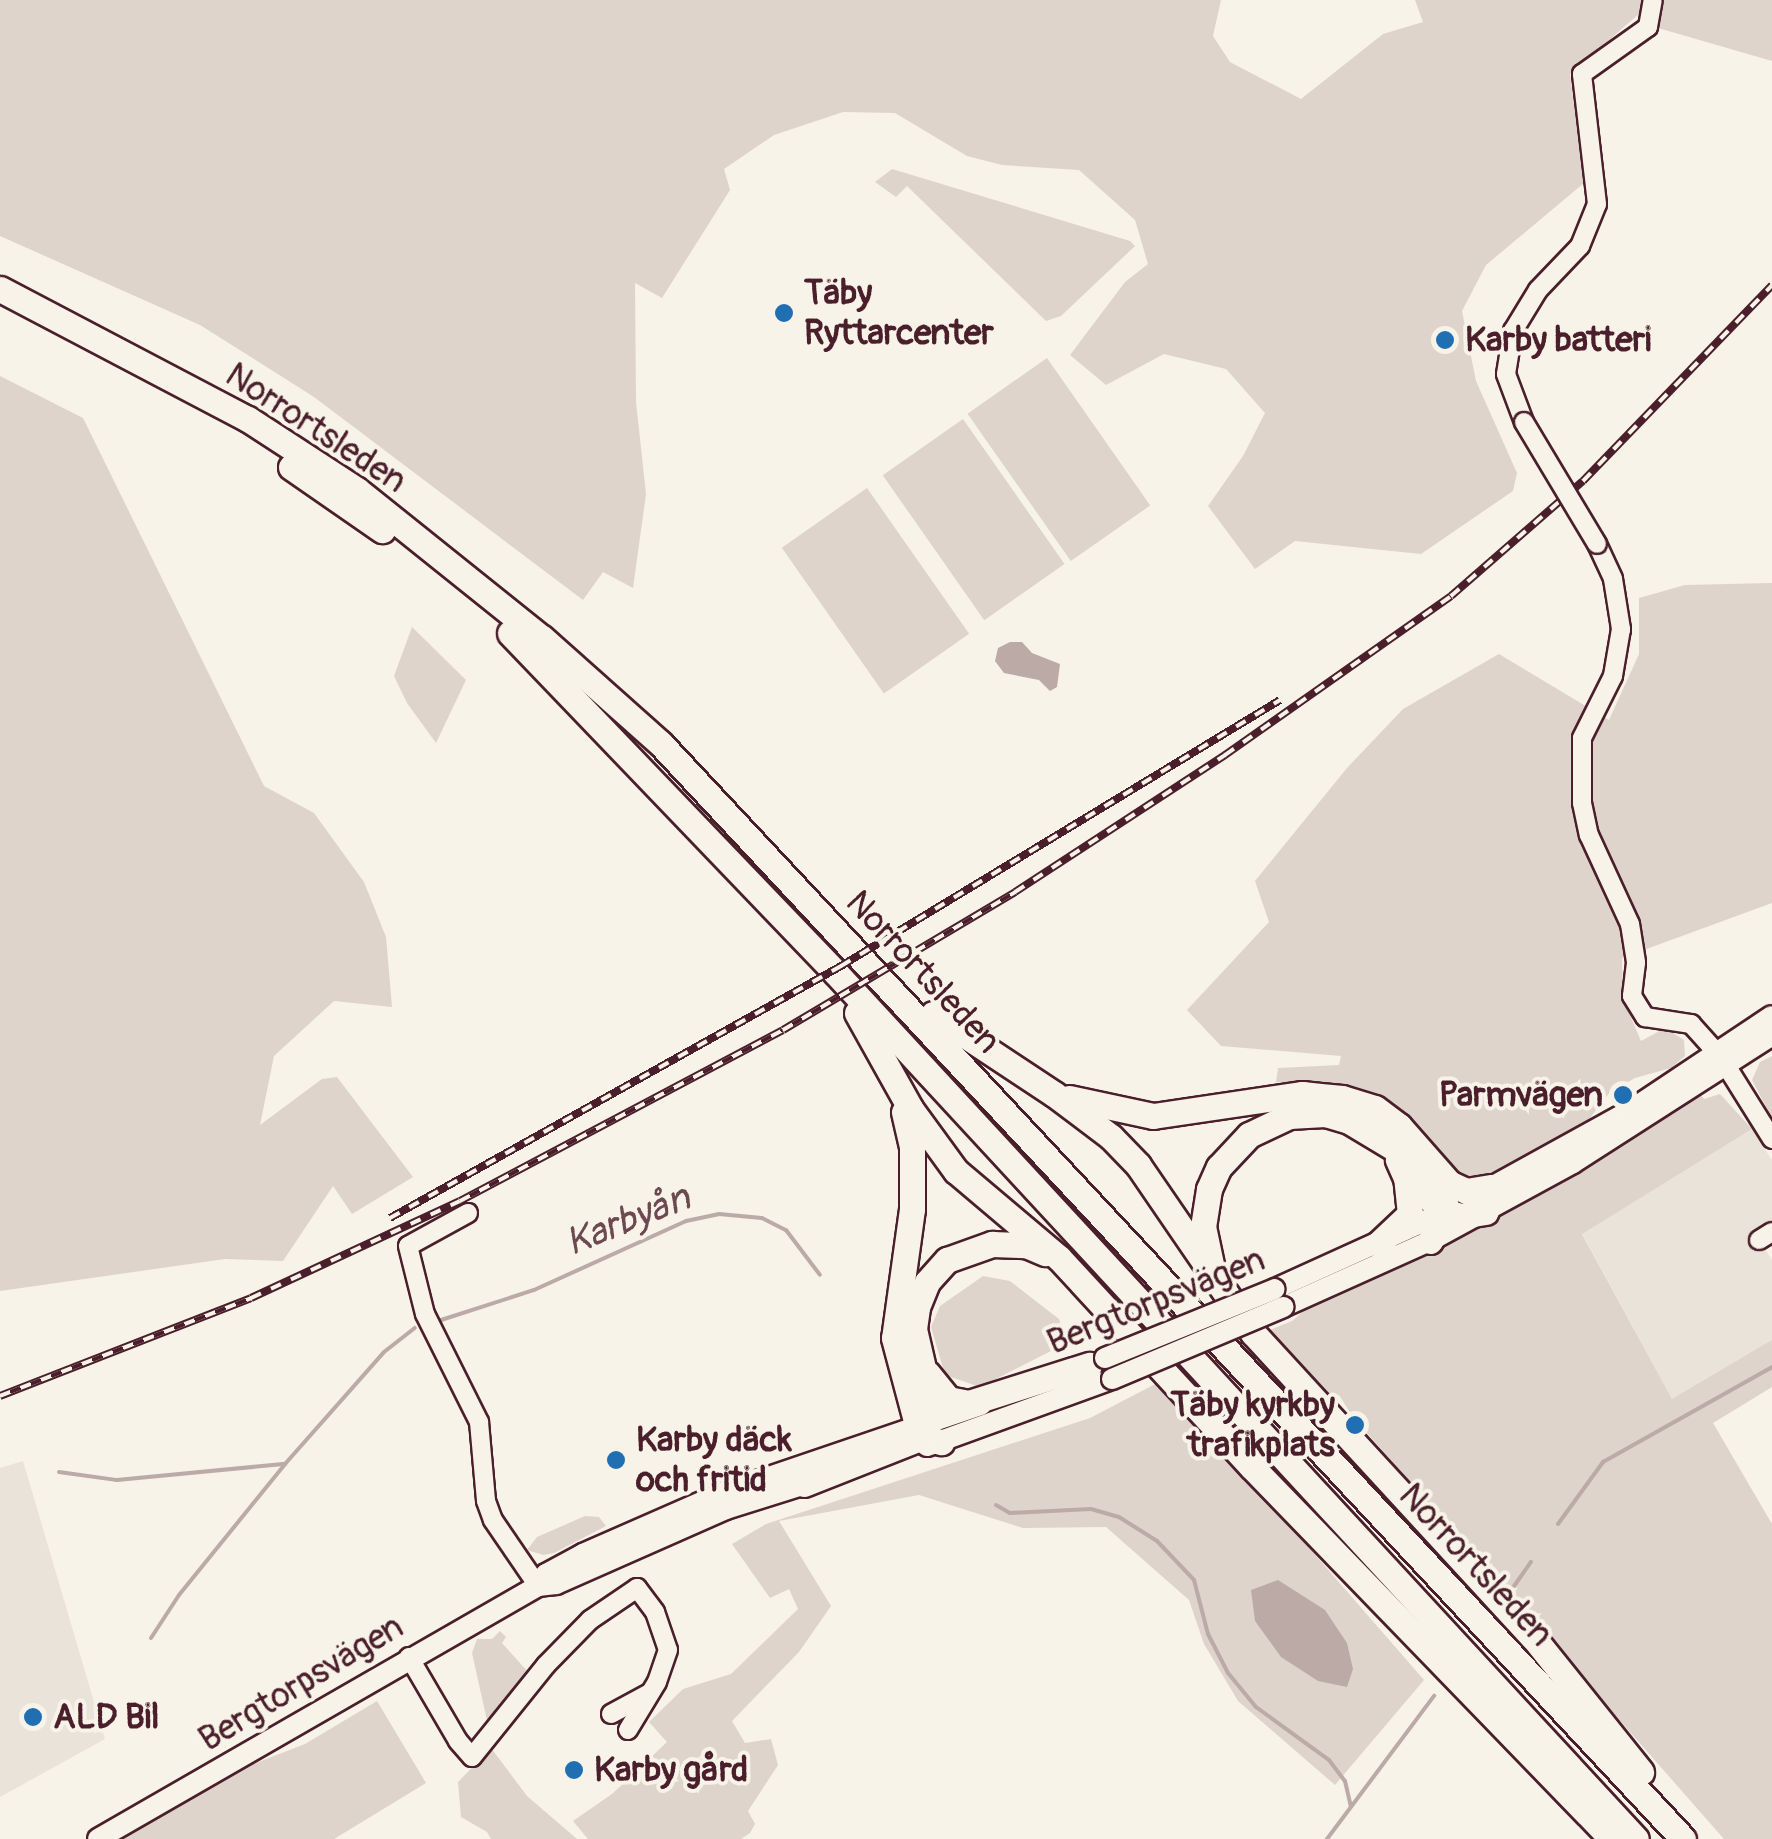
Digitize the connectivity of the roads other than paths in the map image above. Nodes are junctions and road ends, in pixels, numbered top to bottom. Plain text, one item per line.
1 (1652, 0) edge
2 (0, 289) edge
3 (0, 305) edge
4 (660, 743) junction
5 (755, 889) junction
6 (1772, 1016) edge
7 (1772, 1036) edge
8 (1722, 1060) junction
9 (898, 1088) junction
10 (1054, 1094) junction
11 (1379, 1137) junction
12 (1772, 1138) edge
13 (1429, 1157) junction
14 (1489, 1200) junction
15 (468, 1212) dead end
16 (1446, 1212) junction
17 (1430, 1241) junction
18 (1378, 1244) junction
19 (1059, 1258) junction
20 (1223, 1292) junction
21 (1279, 1298) junction
22 (918, 1354) junction
23 (1097, 1361) junction
24 (928, 1433) junction
25 (804, 1484) joint
26 (538, 1586) junction
27 (409, 1657) junction
28 (648, 1694) junction
29 (611, 1714) dead end
30 (628, 1730) dead end
31 (98, 1839) edge
32 (1612, 1839) edge
33 (1636, 1839) edge
34 (1683, 1839) edge
35 (1699, 1839) edge

1 - 8 street, bridge
2 - 4 highway, Norrortsleden
3 - 5 highway, Norrortsleden
4 - 10 highway
4 - 34 highway, Norrortsleden
5 - 9 highway
5 - 33 highway, Norrortsleden
6 - 8 main road, Bergtorpsvägen
7 - 8 main road, Bergtorpsvägen
8 - 12 street
8 - 14 main road, Bergtorpsvägen
9 - 19 highway
9 - 24 highway
10 - 13 highway
10 - 20 highway
11 - 16 highway
11 - 18 highway
11 - 20 highway
13 - 14 highway
13 - 16 highway
14 - 16 highway
14 - 17 main road, Bergtorpsvägen
15 - 26 street
16 - 17 highway
16 - 18 main road, Bergtorpsvägen
17 - 21 main road, Bergtorpsvägen
18 - 21 main road, Bergtorpsvägen
19 - 22 highway
19 - 32 highway
20 - 35 highway
21 - 23 main road, Bergtorpsvägen, bridge
21 - 24 main road, Bergtorpsvägen, bridge
22 - 23 highway
22 - 24 highway
23 - 24 main road, Bergtorpsvägen
24 - 25 highway
24 - 26 main road, Bergtorpsvägen
25 - 26 main road, Bergtorpsvägen
26 - 27 main road, Bergtorpsvägen
27 - 28 street
27 - 31 main road, Bergtorpsvägen
28 - 29 street
28 - 30 street

